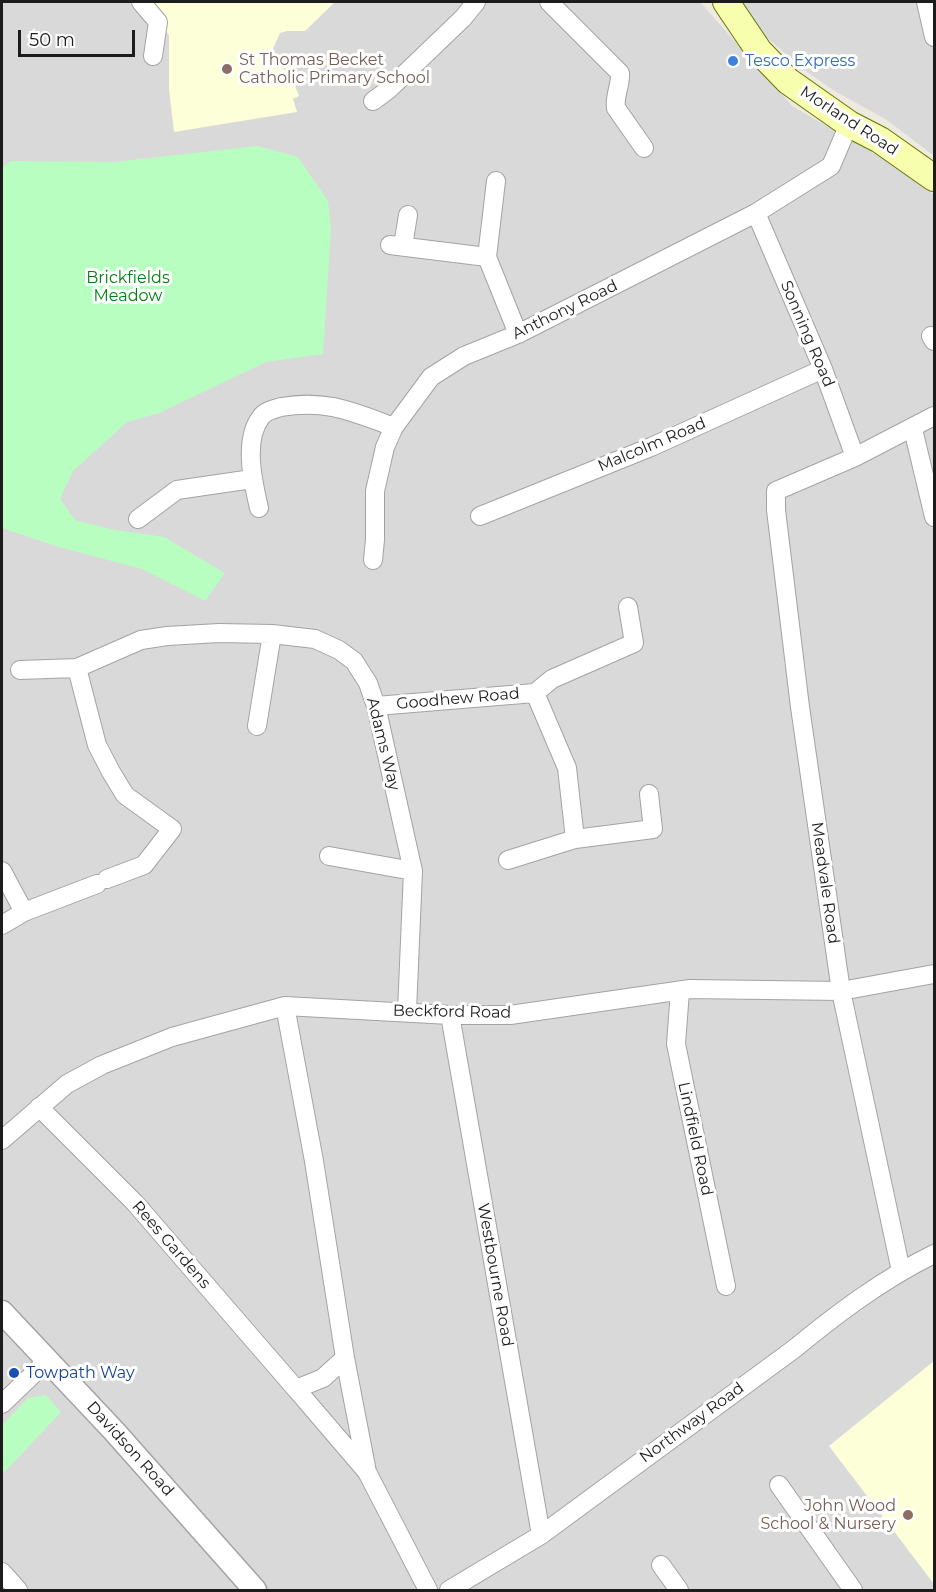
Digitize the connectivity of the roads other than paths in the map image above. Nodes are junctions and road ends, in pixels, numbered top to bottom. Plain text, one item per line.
1 (141, 2) edge
2 (476, 2) edge
3 (549, 2) edge
4 (726, 2) edge
5 (926, 2) edge
6 (934, 37) edge
7 (153, 56) dead end
8 (373, 101) dead end
9 (849, 124) junction
10 (644, 148) dead end
11 (934, 178) edge
12 (496, 181) dead end
13 (756, 213) junction
14 (408, 215) dead end
15 (486, 257) junction
16 (519, 334) junction
17 (823, 369) junction
18 (934, 416) edge
19 (394, 427) junction
20 (913, 429) junction
21 (855, 457) junction
22 (252, 479) junction
23 (258, 508) dead end
24 (480, 516) dead end
25 (934, 517) edge
26 (138, 519) dead end
27 (373, 560) dead end
28 (628, 607) dead end
29 (272, 634) junction
30 (76, 668) junction
31 (20, 670) dead end
32 (535, 693) junction
33 (376, 706) junction
34 (257, 726) dead end
35 (649, 794) dead end
36 (575, 839) junction
37 (329, 856) dead end
38 (508, 861) dead end
39 (413, 870) junction
40 (2, 871) edge
41 (24, 912) junction
42 (2, 925) edge
43 (934, 974) edge
44 (680, 991) junction
45 (841, 991) junction
46 (285, 1006) junction
47 (407, 1011) junction
48 (450, 1015) junction
49 (39, 1107) junction
50 (2, 1140) edge
51 (934, 1254) edge
52 (901, 1271) junction
53 (726, 1286) dead end
54 (2, 1311) edge
55 (345, 1358) junction
56 (47, 1361) junction
57 (296, 1389) junction
58 (2, 1404) edge
59 (367, 1472) junction
60 (779, 1485) dead end
61 (541, 1534) junction
62 (661, 1565) dead end
63 (2, 1572) edge
64 (18, 1590) edge
65 (255, 1590) edge
66 (428, 1590) edge
67 (449, 1590) edge
68 (679, 1590) edge
69 (853, 1590) edge

1 - 7 street
2 - 8 street
3 - 10 street
4 - 9 main road, Morland Road
5 - 6 street
9 - 11 main road, Morland Road
9 - 13 street, Anthony Road
12 - 15 street
13 - 16 street, Anthony Road
13 - 17 street, Sonning Road
14 - 15 street
15 - 16 street
16 - 19 street, Anthony Road
17 - 21 street, Sonning Road
17 - 24 street, Malcolm Road
18 - 20 street
19 - 22 street
19 - 27 street, Anthony Road
20 - 21 street
20 - 25 street
21 - 45 street, Meadvale Road
22 - 23 street
22 - 26 street
28 - 32 street, Goodhew Road
29 - 30 street, Adams Way
29 - 33 street, Adams Way
29 - 34 street
30 - 31 street, Adams Way
30 - 41 street
32 - 33 street, Goodhew Road
32 - 36 street
33 - 39 street, Adams Way
35 - 36 street
36 - 38 street
37 - 39 street
39 - 47 street, Adams Way
40 - 41 street
41 - 42 street
43 - 45 street, Beckford Road
44 - 45 street, Beckford Road
44 - 48 street, Beckford Road
44 - 53 street, Lindfield Road
45 - 52 street, Meadvale Road
46 - 47 street, Beckford Road
46 - 49 street, Beckford Road
46 - 55 street, Rees Gardens
47 - 48 street, Beckford Road
48 - 61 street, Westbourne Road
49 - 50 street, Beckford Road
49 - 57 street, Rees Gardens
51 - 52 street, Northway Road
52 - 61 street, Northway Road
54 - 56 street, Davidson Road
55 - 57 street
55 - 59 street, Rees Gardens
56 - 58 street
56 - 65 street, Davidson Road
57 - 59 street, Rees Gardens
59 - 66 street, Rees Gardens
60 - 69 street
61 - 67 street, Northway Road
62 - 68 street
63 - 64 street

